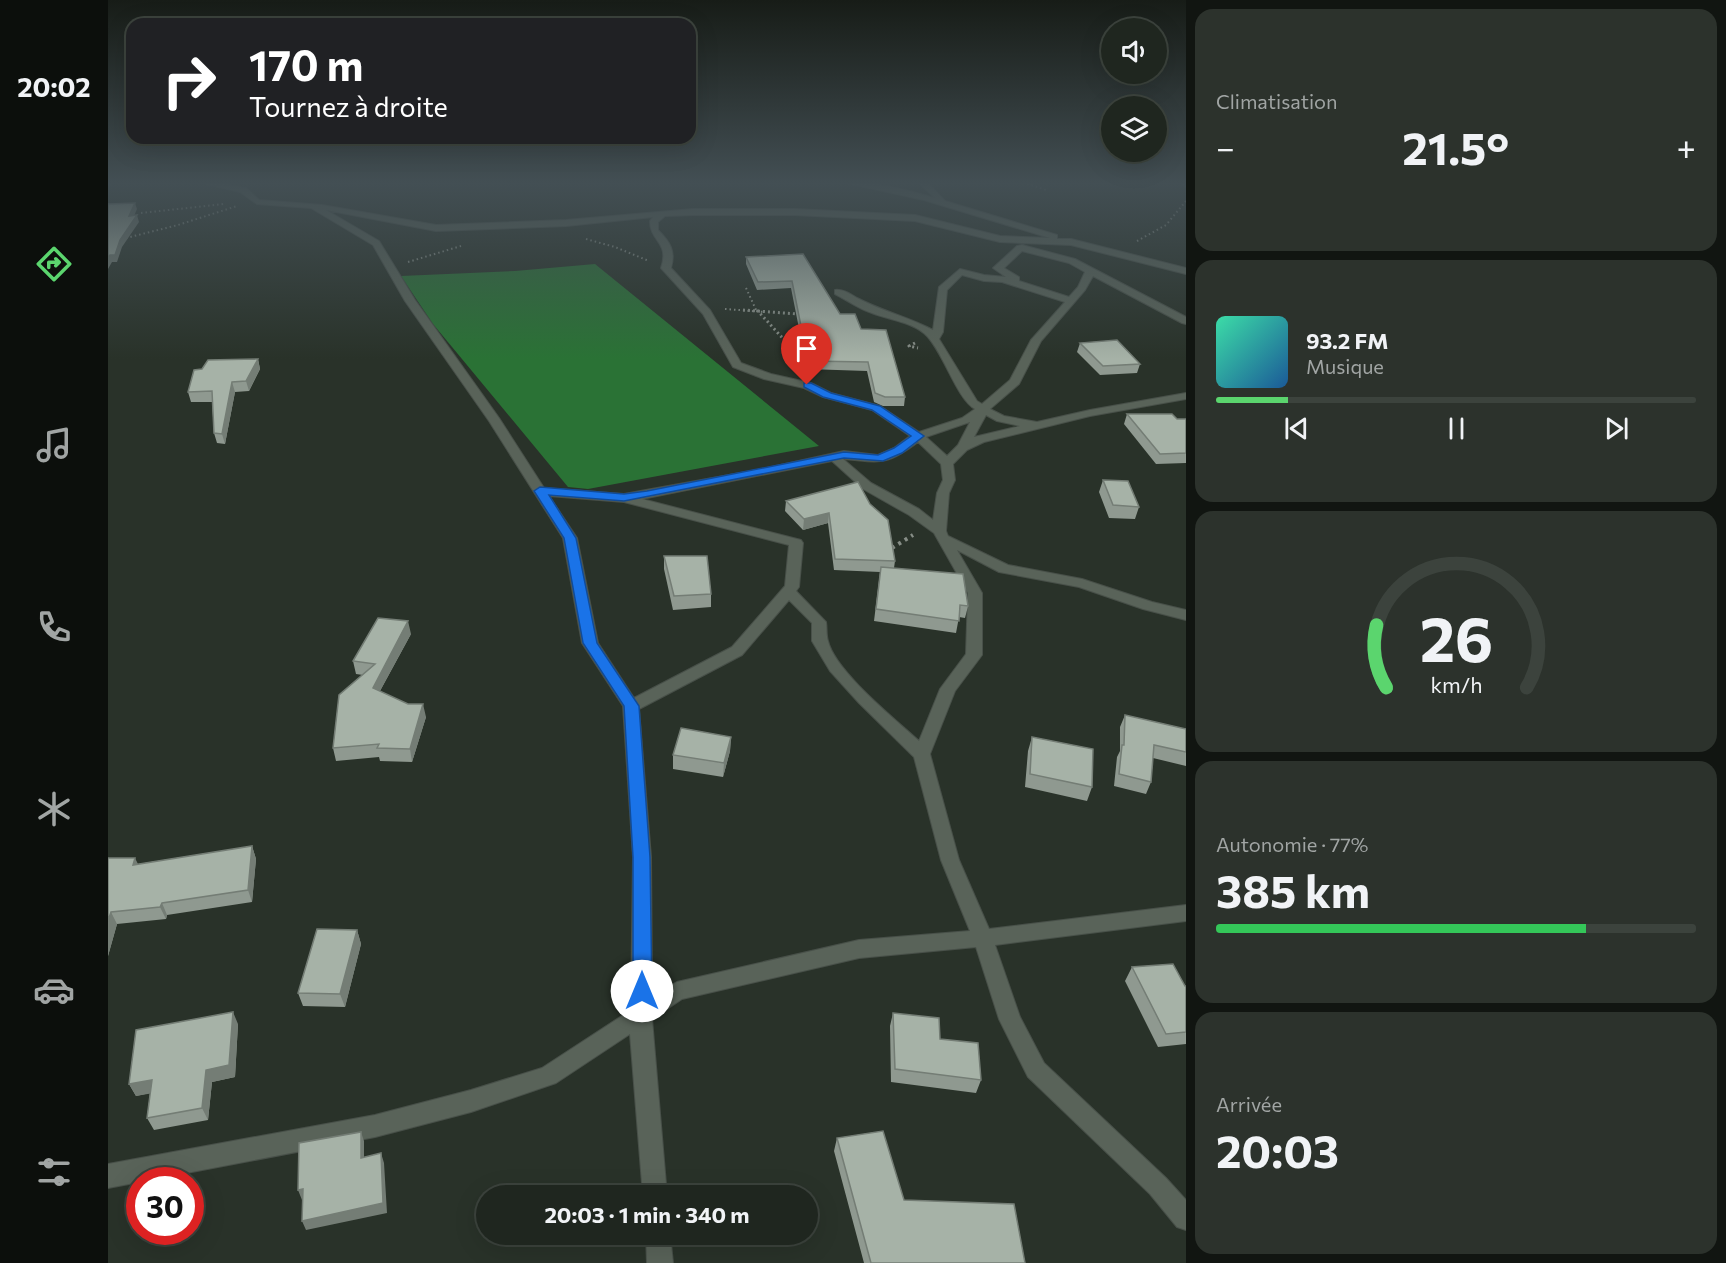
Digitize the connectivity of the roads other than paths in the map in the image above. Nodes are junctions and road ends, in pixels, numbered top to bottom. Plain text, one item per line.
1 (372, 241) edge
2 (665, 241) edge
3 (1004, 241) edge
4 (1020, 241) edge
5 (1066, 241) junction
6 (1020, 248) junction
7 (1115, 252) junction
8 (1074, 253) junction
9 (1047, 254) junction
10 (1087, 270) junction
11 (1186, 271) edge
12 (1024, 287) junction
13 (838, 292) dead end
14 (1069, 300) junction
15 (1186, 321) edge
16 (934, 339) junction
17 (1186, 396) edge
18 (983, 409) junction
19 (974, 426) junction
20 (1037, 426) junction
21 (944, 428) junction
22 (918, 436) junction
23 (963, 447) junction
24 (834, 457) junction
25 (947, 463) junction
26 (540, 491) junction
27 (624, 498) junction
28 (943, 535) junction
29 (789, 592) junction
30 (1186, 615) edge
31 (631, 706) junction
32 (922, 754) junction
33 (1186, 913) edge
34 (983, 938) junction
35 (642, 1013) junction
36 (108, 1176) edge
37 (654, 1185) edge
38 (1186, 1218) edge
39 (659, 1245) edge
40 (660, 1263) edge

1 - 26 street
2 - 22 street
3 - 6 street
4 - 5 street
5 - 7 street
5 - 8 street
6 - 9 street
6 - 12 street
7 - 8 street
7 - 10 street
7 - 11 street
8 - 9 street
8 - 10 street
9 - 10 street
10 - 14 street
10 - 15 street
12 - 14 street
12 - 16 street
13 - 16 street
14 - 18 street
16 - 18 street
17 - 20 street
18 - 19 street
18 - 20 street
18 - 21 street
19 - 20 street
19 - 21 street
19 - 23 street
20 - 23 street
21 - 22 street
22 - 24 street
22 - 25 street
23 - 25 street
24 - 27 street
24 - 28 street
25 - 28 street
26 - 27 street
26 - 31 street
27 - 29 street
28 - 30 street
28 - 32 street
29 - 31 street
29 - 32 street
31 - 35 street
32 - 34 street
33 - 34 street
34 - 35 street
34 - 38 street
35 - 36 street
35 - 37 street
39 - 40 street

